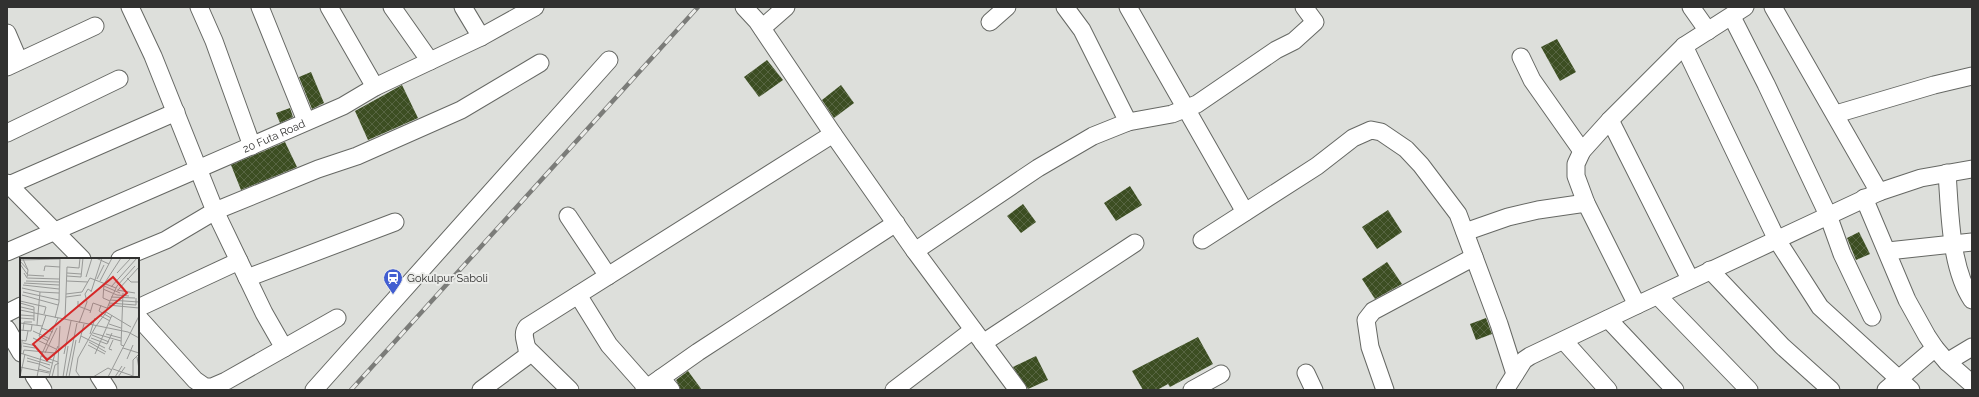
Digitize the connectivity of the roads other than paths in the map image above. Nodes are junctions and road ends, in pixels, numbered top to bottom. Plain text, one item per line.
1 (130, 7) edge
2 (200, 7) edge
3 (260, 7) edge
4 (329, 7) edge
5 (392, 7) edge
6 (463, 7) edge
7 (535, 7) edge
8 (744, 7) edge
9 (786, 7) edge
10 (1007, 7) edge
11 (1065, 7) edge
12 (1304, 7) edge
13 (1691, 7) edge
14 (1773, 7) edge
15 (1134, 9) edge
16 (1739, 12) edge
17 (990, 22) dead end
18 (95, 26) dead end
19 (762, 28) junction
20 (1708, 31) junction
21 (7, 33) edge
22 (481, 38) junction
23 (1684, 46) junction
24 (1520, 57) dead end
25 (609, 60) dead end
26 (430, 62) junction
27 (540, 63) dead end
28 (13, 64) edge
29 (1972, 76) edge
30 (119, 79) dead end
31 (375, 87) junction
32 (1185, 109) junction
33 (176, 112) junction
34 (1836, 114) junction
35 (1610, 120) junction
36 (306, 121) junction
37 (1128, 122) junction
38 (7, 133) edge
39 (833, 134) junction
40 (252, 146) junction
41 (1582, 151) junction
42 (198, 168) junction
43 (1972, 169) edge
44 (1947, 173) junction
45 (8, 184) edge
46 (1872, 195) junction
47 (1586, 203) junction
48 (215, 211) junction
49 (1245, 212) junction
50 (568, 216) dead end
51 (1828, 216) junction
52 (395, 222) dead end
53 (896, 222) junction
54 (53, 231) junction
55 (1465, 232) junction
56 (1202, 240) dead end
57 (1777, 240) junction
58 (1972, 242) edge
59 (1135, 243) dead end
60 (1953, 245) junction
61 (915, 251) junction
62 (1888, 251) junction
63 (7, 252) edge
64 (1474, 257) junction
65 (81, 258) edge
66 (122, 258) edge
67 (239, 262) junction
68 (1710, 270) junction
69 (608, 276) junction
70 (247, 278) junction
71 (1690, 279) junction
72 (578, 295) junction
73 (1658, 296) junction
74 (1972, 300) edge
75 (1637, 305) junction
76 (20, 306) edge
77 (139, 308) edge
78 (7, 313) edge
79 (1872, 317) dead end
80 (139, 318) edge
81 (337, 318) dead end
82 (1608, 319) junction
83 (7, 329) edge
84 (978, 336) junction
85 (1564, 341) junction
86 (1972, 347) edge
87 (284, 348) junction
88 (1935, 348) junction
89 (528, 349) junction
90 (20, 351) edge
91 (1947, 362) junction
92 (1306, 373) dead end
93 (1221, 374) dead end
94 (1515, 374) junction
95 (35, 377) edge
96 (100, 377) edge
97 (1899, 378) junction
98 (1972, 384) edge
99 (656, 386) edge
100 (205, 388) edge
101 (43, 390) edge
102 (108, 390) edge
103 (314, 390) edge
104 (482, 390) edge
105 (570, 390) edge
106 (894, 390) edge
107 (1018, 390) edge
108 (1192, 390) edge
109 (1314, 390) edge
110 (1385, 390) edge
111 (1505, 390) edge
112 (1608, 390) edge
113 (1675, 390) edge
114 (1749, 390) edge
115 (1831, 390) edge
116 (1886, 390) edge
117 (1911, 390) edge

1 - 33 street
2 - 40 street
3 - 36 street
4 - 31 street
5 - 26 street
6 - 22 street
7 - 22 street, 20 Futa Road
8 - 19 street
9 - 19 street
10 - 17 street
11 - 37 street
12 - 32 street
13 - 20 street
14 - 34 street
15 - 32 street
16 - 20 street
16 - 51 street
18 - 28 street
19 - 39 street
20 - 23 street
21 - 28 street
22 - 26 street, 20 Futa Road
23 - 35 street
23 - 57 street
24 - 41 street
25 - 103 street
26 - 31 street, 20 Futa Road
27 - 48 street
29 - 34 street
30 - 38 street
31 - 36 street, 20 Futa Road
32 - 37 street
32 - 49 street
33 - 42 street
33 - 45 street
34 - 46 street
35 - 41 street
35 - 71 street
36 - 40 street, 20 Futa Road
37 - 61 street
39 - 53 street
39 - 69 street
40 - 42 street, 20 Futa Road
41 - 47 street
42 - 48 street
42 - 54 street, 20 Futa Road
43 - 44 street
44 - 46 street
44 - 60 street
45 - 54 street
46 - 51 street
46 - 62 street
47 - 55 street
47 - 75 street
48 - 66 street
48 - 67 street
49 - 55 street
49 - 56 street
50 - 69 street
51 - 57 street
51 - 79 street
52 - 70 street
53 - 61 street
53 - 99 street
54 - 63 street, 20 Futa Road
54 - 65 street
55 - 64 street
57 - 68 street
57 - 97 street
58 - 60 street
59 - 84 street
60 - 62 street
60 - 74 street
61 - 84 street
62 - 88 street
64 - 94 street
64 - 110 street
67 - 70 street
67 - 77 street
68 - 71 street
68 - 115 street
69 - 72 street
70 - 87 street
71 - 73 street
72 - 89 street
72 - 99 street
73 - 75 street
73 - 114 street
75 - 82 street
76 - 78 street
80 - 100 street
81 - 87 street
82 - 85 street
82 - 113 street
83 - 90 street
84 - 106 street
84 - 107 street
85 - 94 street
85 - 112 street
86 - 91 street
87 - 100 street
88 - 91 street
88 - 97 street
89 - 104 street
89 - 105 street
91 - 98 street
92 - 109 street
93 - 108 street
94 - 111 street
95 - 101 street
96 - 102 street
97 - 116 street
97 - 117 street

